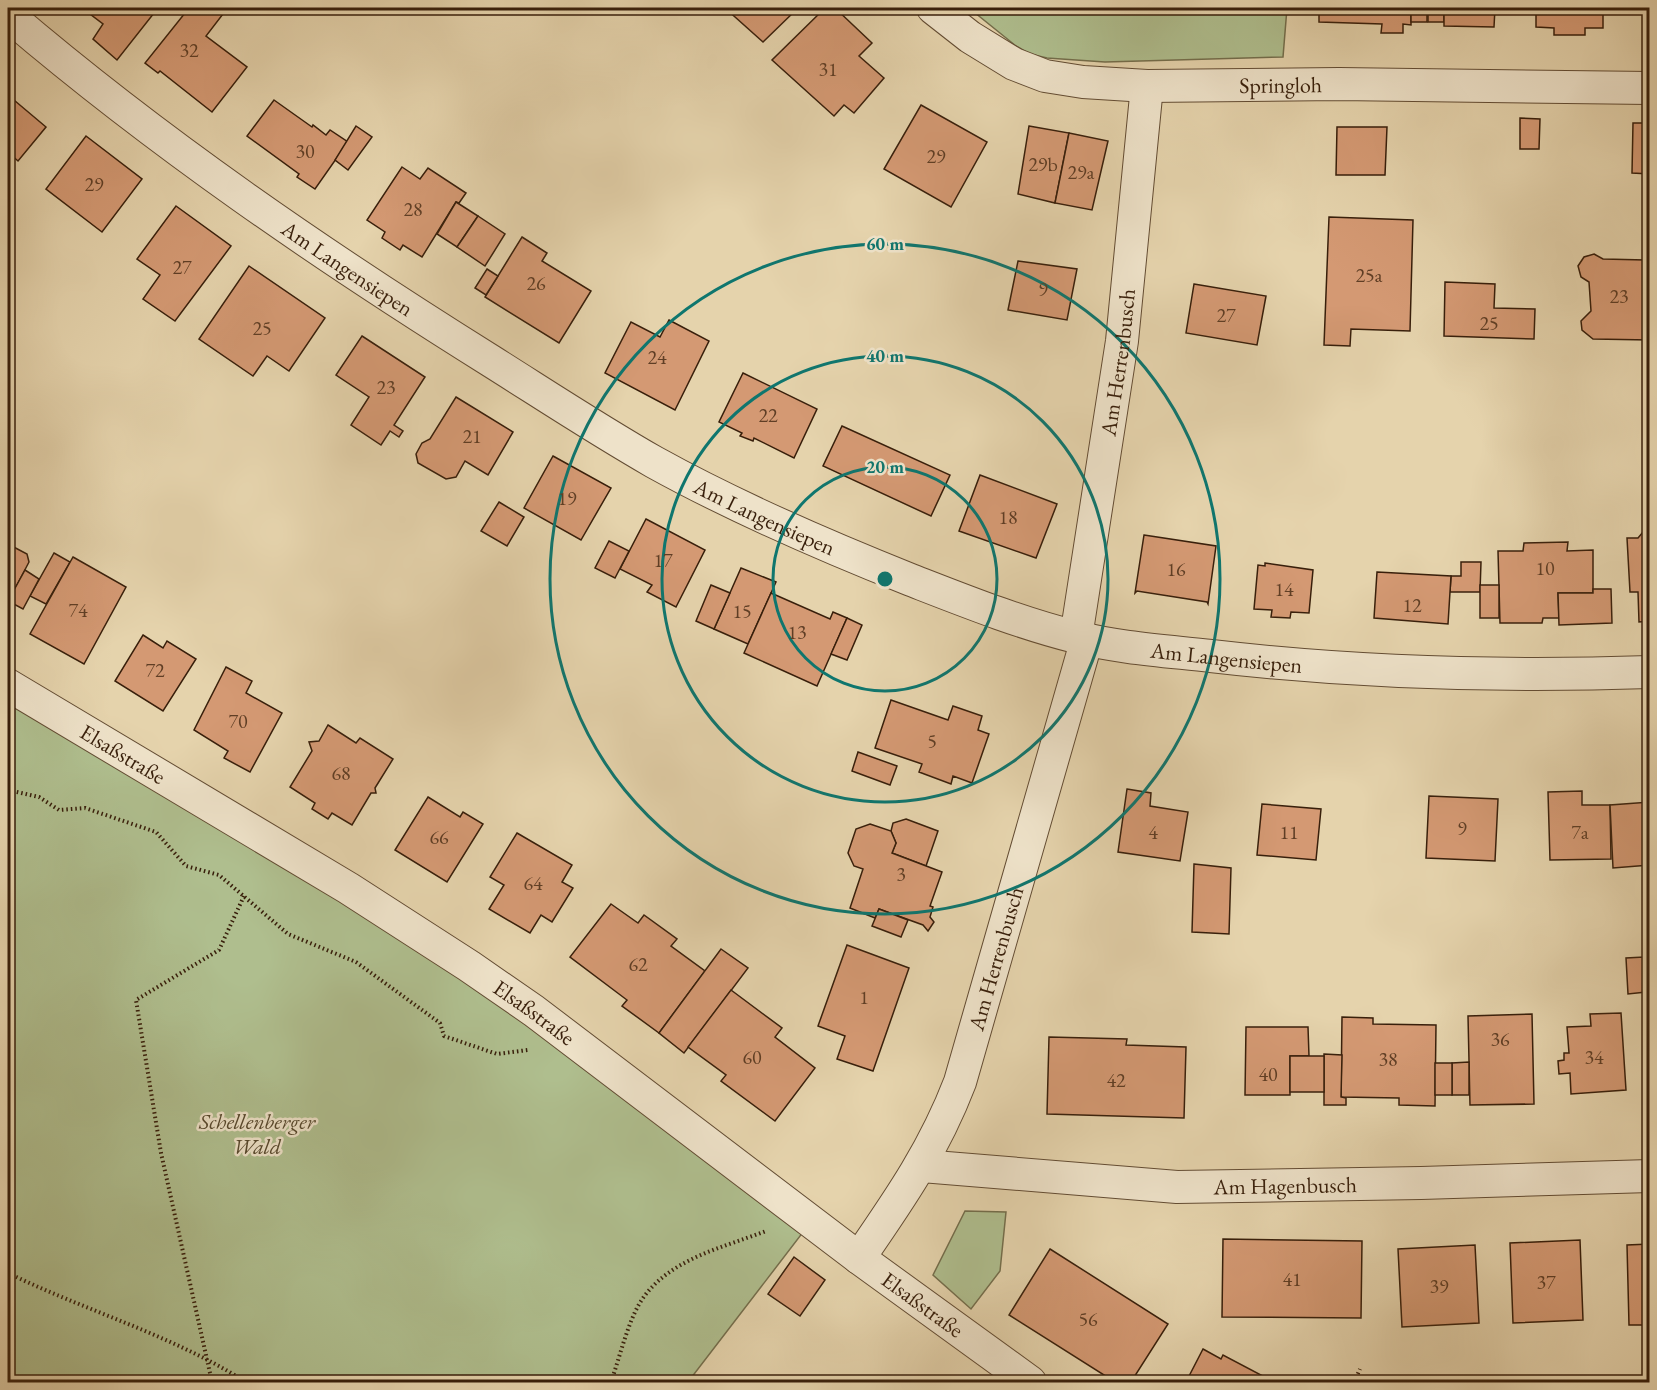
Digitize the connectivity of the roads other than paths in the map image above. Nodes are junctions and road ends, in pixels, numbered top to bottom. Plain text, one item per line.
1 (933, 8) edge
2 (8, 15) edge
3 (1147, 86) junction
4 (1650, 88) edge
5 (1082, 638) junction
6 (1650, 672) edge
7 (8, 685) edge
8 (922, 1166) junction
9 (1650, 1176) edge
10 (859, 1258) junction
11 (1030, 1383) edge

1 - 3 street, Springloh
2 - 5 street, Am Langensiepen
3 - 4 street, Springloh
3 - 5 street, Am Herrenbusch
5 - 6 street, Am Langensiepen
5 - 8 street, Am Herrenbusch
7 - 10 street, Elsaßstraße
8 - 9 street, Am Hagenbusch
8 - 10 street, Am Herrenbusch
10 - 11 street, Elsaßstraße

